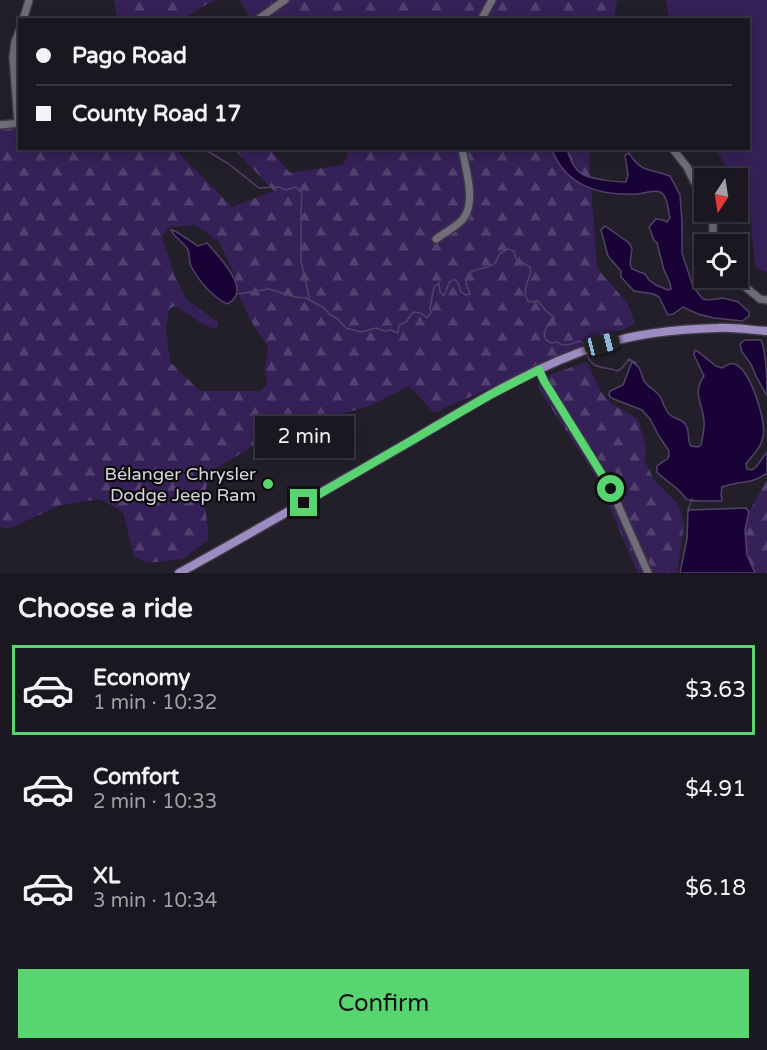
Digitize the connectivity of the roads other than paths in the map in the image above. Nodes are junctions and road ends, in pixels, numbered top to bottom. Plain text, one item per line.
1 (28, 0) edge
2 (285, 0) edge
3 (492, 0) edge
4 (24, 18) edge
5 (260, 18) edge
6 (482, 18) edge
7 (18, 34) edge
8 (18, 112) edge
9 (18, 123) edge
10 (0, 125) edge
11 (462, 150) edge
12 (674, 150) edge
13 (694, 181) edge
14 (436, 239) dead end
15 (747, 288) edge
16 (767, 300) edge
17 (767, 331) edge
18 (539, 370) junction
19 (179, 573) edge
20 (648, 573) edge

1 - 4 street
2 - 5 street
3 - 6 street
7 - 8 street
9 - 10 street
11 - 14 street
12 - 13 street
15 - 16 street
17 - 18 main road
18 - 19 main road
18 - 20 street

